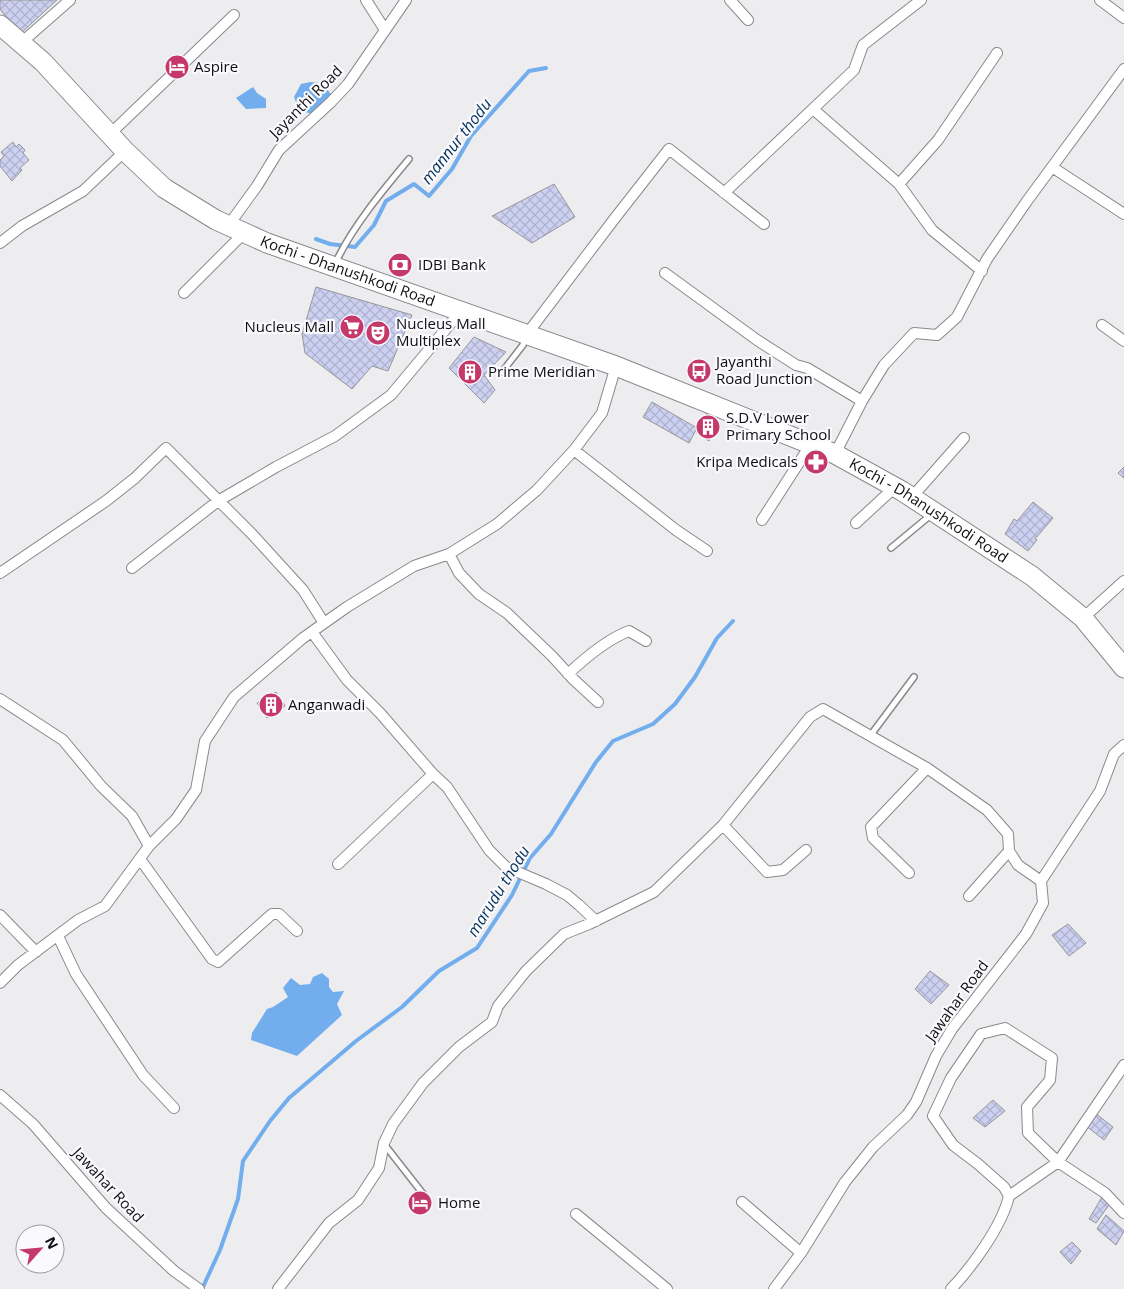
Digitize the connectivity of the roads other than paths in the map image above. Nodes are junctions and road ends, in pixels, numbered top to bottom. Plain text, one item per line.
1 (70, 0) edge
2 (366, 0) edge
3 (406, 0) edge
4 (730, 0) edge
5 (921, 0) edge
6 (1100, 0) edge
7 (234, 15) dead end
8 (1122, 17) edge
9 (748, 20) dead end
10 (0, 25) edge
11 (384, 30) junction
12 (20, 43) junction
13 (997, 52) dead end
14 (1124, 69) edge
15 (813, 108) junction
16 (110, 134) junction
17 (125, 151) junction
18 (409, 158) dead end
19 (1052, 167) junction
20 (899, 184) junction
21 (724, 193) junction
22 (1124, 214) edge
23 (764, 224) dead end
24 (236, 229) junction
25 (0, 243) edge
26 (337, 260) junction
27 (982, 271) junction
28 (666, 273) dead end
29 (184, 293) dead end
30 (461, 311) junction
31 (1102, 325) dead end
32 (528, 334) junction
33 (1124, 341) edge
34 (616, 366) junction
35 (502, 372) dead end
36 (862, 401) junction
37 (964, 438) dead end
38 (811, 444) junction
39 (574, 450) junction
40 (835, 454) junction
41 (895, 487) junction
42 (912, 497) junction
43 (218, 501) junction
44 (935, 512) junction
45 (762, 520) dead end
46 (856, 523) dead end
47 (891, 548) dead end
48 (707, 551) dead end
49 (449, 554) junction
50 (132, 568) dead end
51 (0, 573) edge
52 (1124, 581) edge
53 (1083, 618) junction
54 (324, 623) junction
55 (312, 632) junction
56 (646, 641) dead end
57 (1124, 668) edge
58 (568, 674) junction
59 (914, 677) dead end
60 (0, 699) edge
61 (598, 702) dead end
62 (869, 736) junction
63 (1124, 745) edge
64 (927, 768) junction
65 (432, 774) junction
66 (723, 825) junction
67 (149, 846) junction
68 (806, 850) dead end
69 (1009, 851) junction
70 (140, 859) junction
71 (338, 864) dead end
72 (909, 873) dead end
73 (1040, 881) junction
74 (968, 896) dead end
75 (0, 914) edge
76 (596, 921) junction
77 (297, 932) dead end
78 (58, 936) junction
79 (36, 952) junction
80 (0, 983) edge
81 (1124, 1065) edge
82 (0, 1095) edge
83 (174, 1108) dead end
84 (384, 1143) junction
85 (1058, 1162) junction
86 (424, 1195) dead end
87 (1009, 1196) junction
88 (742, 1202) dead end
89 (1124, 1213) edge
90 (576, 1214) dead end
91 (801, 1253) junction
92 (199, 1289) edge
93 (278, 1289) edge
94 (667, 1289) edge
95 (774, 1289) edge
96 (951, 1289) edge

1 - 12 street
2 - 11 street
3 - 11 street, Jayanthi Road
4 - 9 street
5 - 15 street
6 - 8 street
7 - 16 street
10 - 12 highway, Kochi - Dhanushkodi Road
11 - 24 street, Jayanthi Road
12 - 16 highway, Kochi - Dhanushkodi Road
13 - 20 street
14 - 19 street
15 - 20 street
15 - 21 street
16 - 17 highway, Kochi - Dhanushkodi Road
17 - 24 highway, Kochi - Dhanushkodi Road
17 - 25 street
18 - 26 lane
19 - 22 street
19 - 27 street
20 - 27 street
21 - 23 street
21 - 32 street
24 - 26 highway, Kochi - Dhanushkodi Road
24 - 29 street, Jayanthi Road
26 - 30 highway, Kochi - Dhanushkodi Road
27 - 36 street
28 - 36 street
30 - 32 highway, Kochi - Dhanushkodi Road
30 - 43 street
31 - 33 street
32 - 34 highway, Kochi - Dhanushkodi Road
32 - 35 lane
34 - 38 highway, Kochi - Dhanushkodi Road
34 - 39 street
36 - 40 street
37 - 42 street
38 - 40 highway, Kochi - Dhanushkodi Road
38 - 45 street
39 - 48 street
39 - 49 street
40 - 41 highway, Kochi - Dhanushkodi Road
41 - 42 highway, Kochi - Dhanushkodi Road
41 - 46 street
42 - 44 highway, Kochi - Dhanushkodi Road
43 - 50 street
43 - 51 street
43 - 54 street
44 - 47 lane
44 - 53 highway, Kochi - Dhanushkodi Road
49 - 54 street
49 - 58 street
52 - 53 street
53 - 57 highway, Kochi - Dhanushkodi Road
54 - 55 street
55 - 65 street
55 - 67 street
56 - 58 street
58 - 61 street
59 - 62 lane
60 - 67 street
62 - 64 street
62 - 66 street
63 - 73 street
64 - 69 street
64 - 72 street
65 - 71 street
65 - 76 street
66 - 68 street
66 - 76 street
67 - 70 street
69 - 73 street
69 - 74 street
70 - 77 street
70 - 78 street
73 - 91 street, Jawahar Road
75 - 79 street
76 - 84 street
78 - 79 street
78 - 83 street
79 - 80 street
81 - 85 street
82 - 92 street, Jawahar Road
84 - 86 lane
84 - 93 street
85 - 87 street
85 - 87 street
85 - 89 street
87 - 96 street
88 - 91 street
90 - 94 street
91 - 95 street, Jawahar Road

